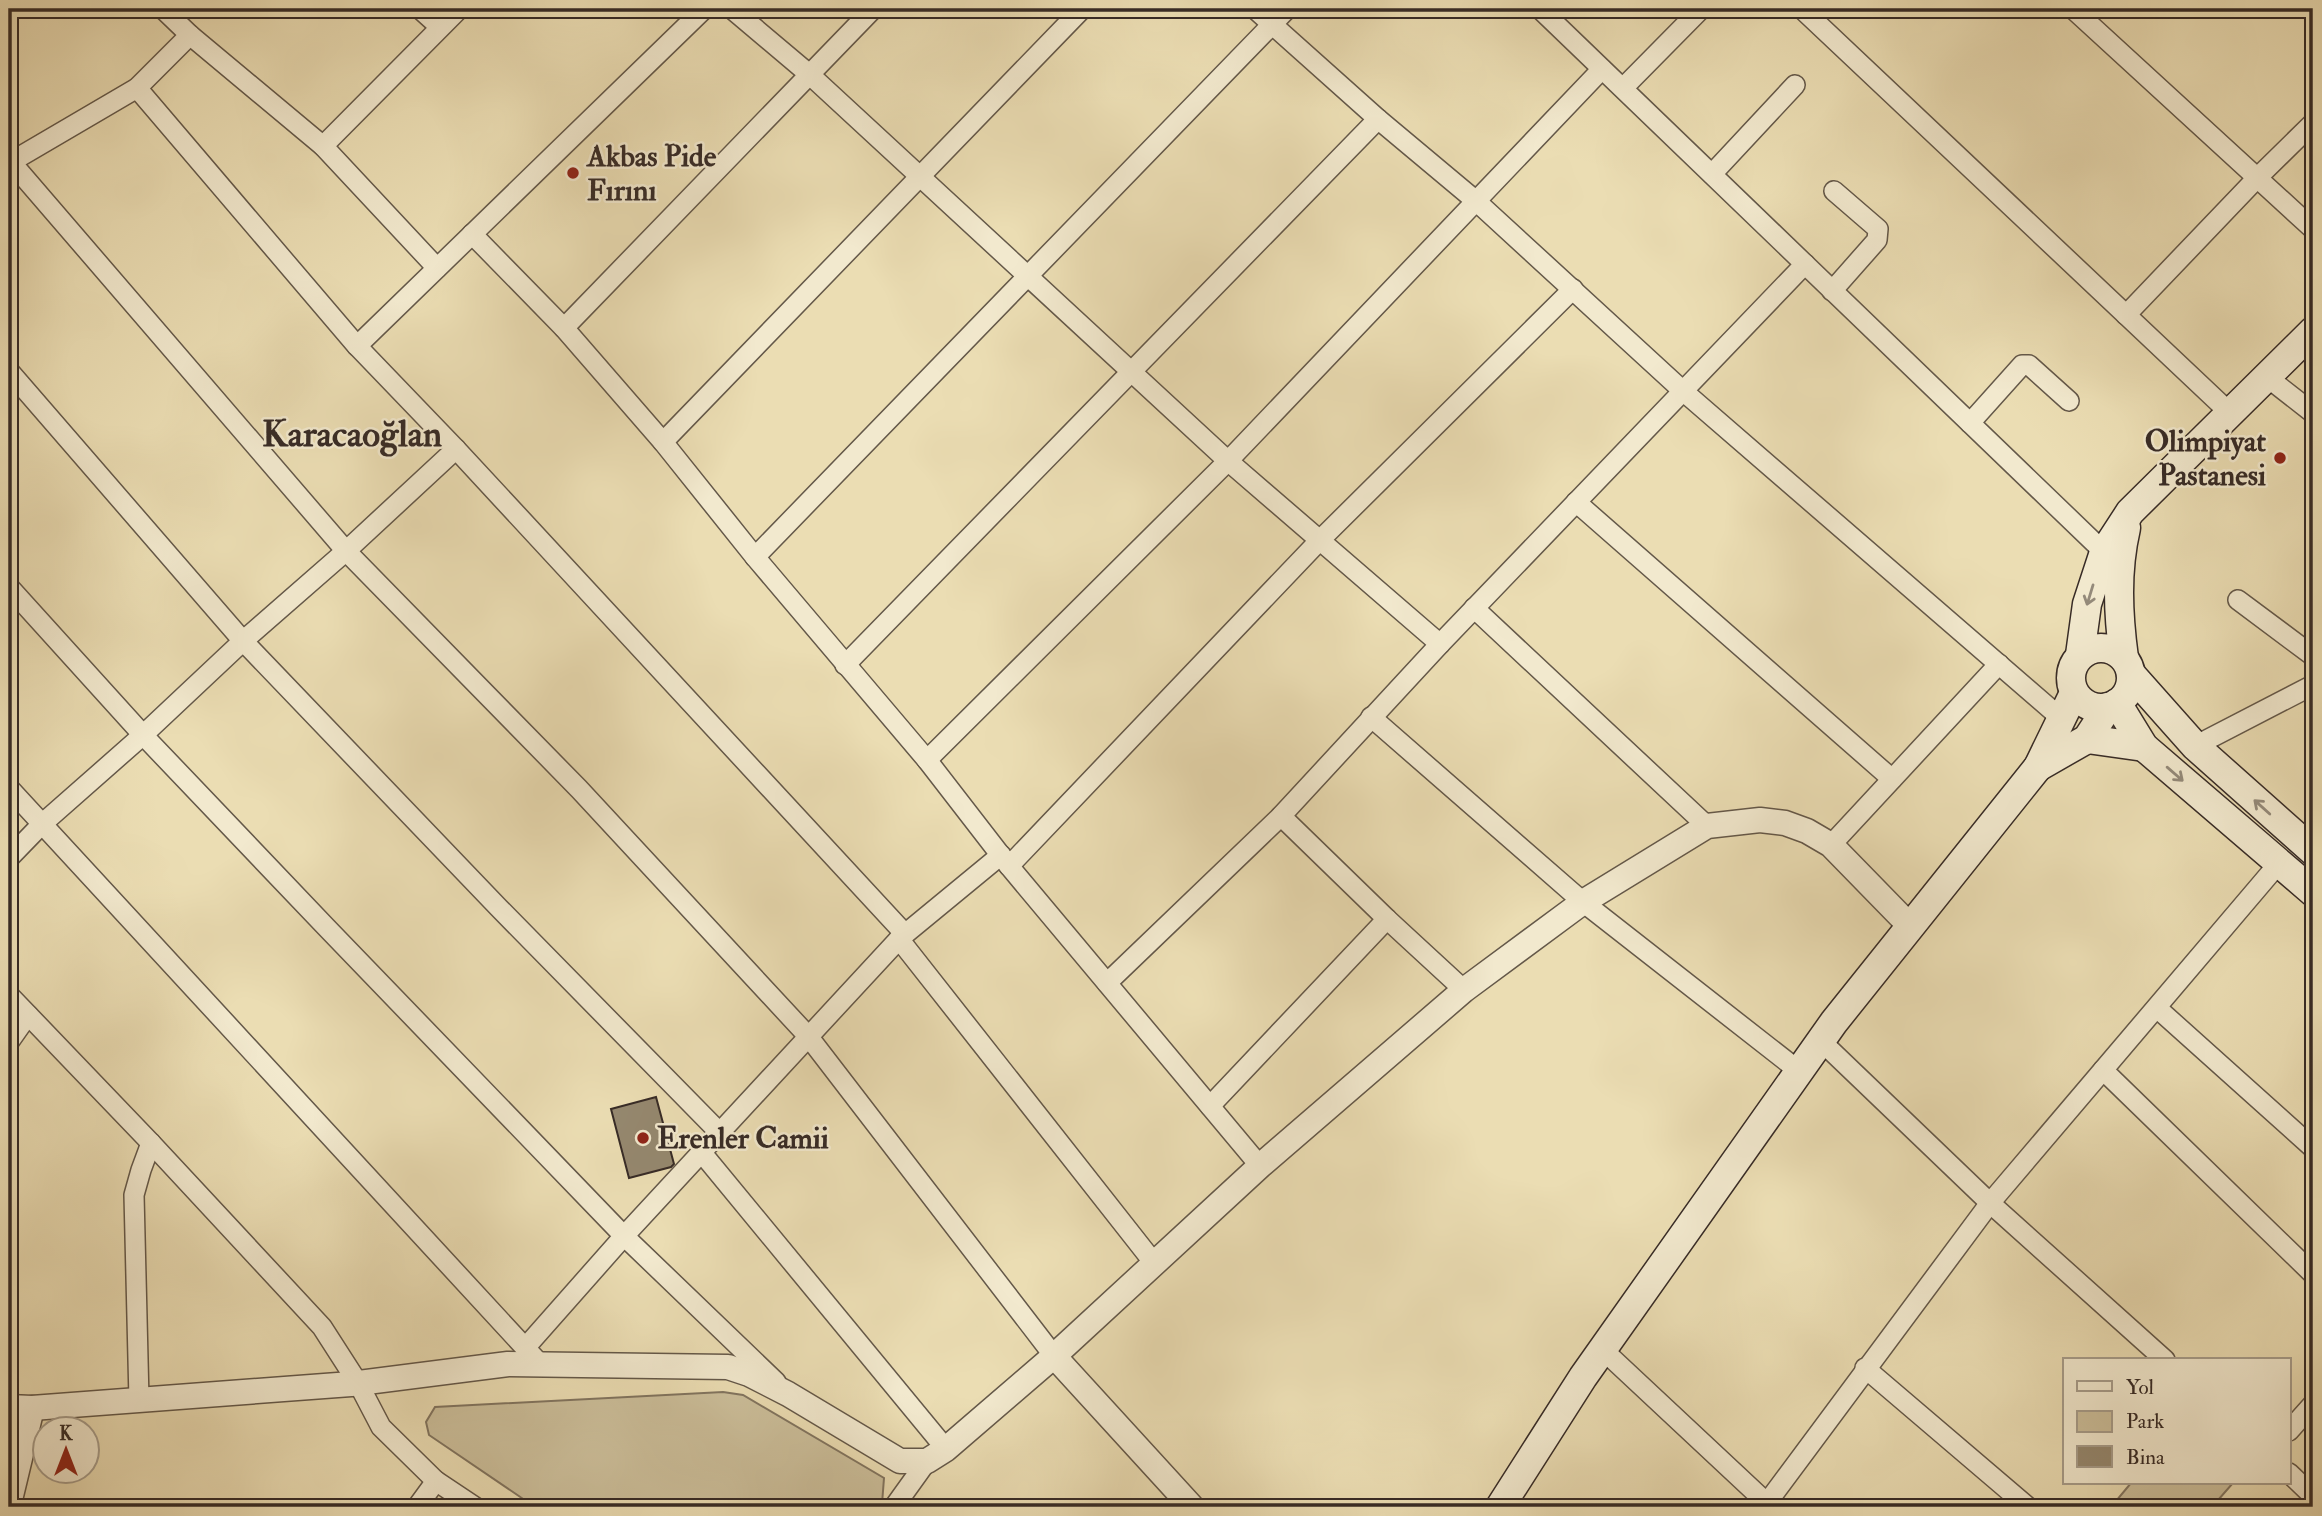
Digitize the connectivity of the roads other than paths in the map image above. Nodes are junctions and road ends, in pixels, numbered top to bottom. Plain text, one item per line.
1 (163, 9) edge
2 (420, 9) edge
3 (459, 9) edge
4 (704, 9) edge
5 (732, 9) edge
6 (873, 9) edge
7 (1082, 9) edge
8 (1255, 9) edge
9 (1287, 9) edge
10 (1540, 9) edge
11 (1701, 9) edge
12 (1802, 9) edge
13 (2073, 9) edge
14 (1273, 23) junction
15 (440, 27) junction
16 (190, 35) junction
17 (1602, 69) junction
18 (809, 74) junction
19 (1795, 85) dead end
20 (137, 88) junction
21 (1623, 89) junction
22 (1378, 119) junction
23 (2313, 123) edge
24 (323, 146) junction
25 (10, 162) edge
26 (1712, 174) junction
27 (919, 177) junction
28 (2257, 178) junction
29 (1834, 191) dead end
30 (1476, 201) junction
31 (2313, 229) edge
32 (472, 234) junction
33 (1805, 264) junction
34 (438, 268) junction
35 (1027, 276) junction
36 (1573, 289) junction
37 (1832, 291) junction
38 (2126, 315) junction
39 (564, 328) junction
40 (2313, 331) edge
41 (357, 346) junction
42 (1132, 370) junction
43 (9, 371) edge
44 (2267, 377) junction
45 (1683, 391) junction
46 (2069, 401) dead end
47 (2230, 413) junction
48 (2313, 413) edge
49 (1970, 423) junction
50 (663, 442) junction
51 (456, 449) junction
52 (1228, 461) junction
53 (1576, 502) junction
54 (1320, 541) junction
55 (346, 551) junction
56 (2112, 552) junction
57 (755, 557) junction
58 (9, 587) edge
59 (2238, 600) dead end
60 (1474, 608) junction
61 (243, 641) junction
62 (1440, 644) junction
63 (2080, 655) junction
64 (2313, 656) edge
65 (1999, 664) junction
66 (845, 665) junction
67 (2127, 666) junction
68 (2313, 685) edge
69 (2074, 693) junction
70 (2113, 705) junction
71 (1371, 717) junction
72 (2062, 719) junction
73 (143, 735) junction
74 (2087, 739) junction
75 (2195, 746) junction
76 (2144, 747) junction
77 (927, 760) junction
78 (2038, 767) junction
79 (1892, 779) junction
80 (9, 788) edge
81 (1281, 816) junction
82 (42, 824) junction
83 (1707, 826) junction
84 (1831, 845) junction
85 (2313, 851) edge
86 (9, 858) edge
87 (1005, 860) junction
88 (2280, 863) junction
89 (2313, 892) edge
90 (1583, 902) junction
91 (1387, 919) junction
92 (1910, 927) junction
93 (902, 937) junction
94 (1107, 983) junction
95 (1464, 990) junction
96 (9, 995) edge
97 (2157, 1008) junction
98 (28, 1014) junction
99 (808, 1036) junction
100 (1821, 1041) junction
101 (9, 1042) edge
102 (2103, 1070) junction
103 (1799, 1071) junction
104 (1210, 1106) junction
105 (720, 1133) junction
106 (151, 1143) junction
107 (2313, 1148) edge
108 (702, 1153) junction
109 (1259, 1166) junction
110 (1990, 1203) junction
111 (624, 1236) junction
112 (1154, 1263) junction
113 (2313, 1274) edge
114 (1602, 1349) junction
115 (533, 1356) junction
116 (1054, 1356) junction
117 (2163, 1358) edge
118 (1865, 1368) junction
119 (358, 1383) junction
120 (788, 1394) junction
121 (139, 1400) junction
122 (2313, 1404) edge
123 (20, 1408) edge
124 (2290, 1430) edge
125 (936, 1455) junction
126 (2290, 1474) edge
127 (436, 1481) junction
128 (2313, 1496) edge
129 (9, 1504) edge
130 (1767, 1506) edge
131 (417, 1507) edge
132 (475, 1507) edge
133 (894, 1507) edge
134 (1192, 1507) edge
135 (1500, 1507) edge
136 (2028, 1507) edge

1 - 16 street
2 - 15 street
3 - 15 street
4 - 32 street
5 - 18 street
6 - 18 street
7 - 27 street
8 - 14 street
9 - 14 street
10 - 17 street
11 - 21 street
12 - 38 street
13 - 28 street
14 - 22 street
14 - 35 street
15 - 24 street
16 - 20 street
16 - 24 street
17 - 21 street
17 - 30 street
18 - 27 street
18 - 39 street
19 - 26 street
20 - 25 street
20 - 41 street
21 - 26 street
22 - 30 street
22 - 42 street
23 - 28 street
24 - 34 street
25 - 55 street
26 - 33 street
27 - 35 street
27 - 50 street
28 - 31 street
28 - 38 street
29 - 37 street
30 - 36 street
30 - 52 street
32 - 34 street
32 - 39 street
33 - 37 street
33 - 45 street
34 - 41 street
35 - 42 street
35 - 57 street
36 - 45 street
36 - 54 street
37 - 49 street
38 - 47 street
39 - 50 street
40 - 44 main road
41 - 51 street
42 - 52 street
42 - 66 street
43 - 61 street
44 - 47 main road
44 - 48 street
45 - 53 street
45 - 65 street
46 - 49 street
47 - 56 main road
49 - 56 street
50 - 57 street
51 - 55 street
51 - 93 street
52 - 54 street
52 - 77 street
53 - 60 street
53 - 79 street
54 - 62 street
54 - 87 street
55 - 61 street
55 - 99 street
56 -> 63 main road
56 - 67 main road
57 - 66 street
58 - 73 street
59 - 64 street
60 - 62 street
60 - 83 street
61 - 73 street
61 - 105 street
62 - 71 street
63 - 67 main road
63 - 69 main road
65 - 72 street
65 - 79 street
66 - 77 street
67 - 70 main road
67 - 75 main road
68 - 75 street
69 - 70 main road
69 - 72 main road
70 - 74 main road
70 - 76 main road
71 - 81 street
71 - 90 street
72 - 78 main road
73 - 82 street
73 - 111 street
74 - 76 main road
74 - 78 main road
85 -> 75 main road
76 -> 88 main road
77 - 87 street
78 - 92 main road
79 - 84 street
80 - 82 street
81 - 91 street
81 - 94 street
82 - 86 street
82 - 115 street
83 - 84 street
83 - 90 street
84 - 92 street
87 - 93 street
87 - 94 street
88 - 89 main road
88 - 97 street
90 - 95 street
90 - 103 street
91 - 95 street
91 - 104 street
92 - 100 main road
93 - 99 street
93 - 112 street
94 - 104 street
95 - 109 street
96 - 98 street
97 - 102 street
97 - 107 street
98 - 101 street
98 - 106 street
99 - 105 street
99 - 116 street
100 - 103 main road
100 - 110 street
102 - 110 street
102 - 113 street
103 - 114 main road
104 - 109 street
105 - 108 street
106 - 119 street
106 - 121 street
108 - 111 street
108 - 125 street
109 - 112 street
110 - 117 street
110 - 118 street
111 - 115 street
111 - 120 street
112 - 116 street
114 - 130 street
114 - 135 main road
115 - 119 street
115 - 120 street
116 - 125 street
116 - 134 street
118 - 130 street
118 - 136 street
119 - 121 street
119 - 127 street
120 - 125 street
121 - 123 street
122 - 124 street
123 - 129 street
125 - 133 street
126 - 128 street
127 - 131 street
127 - 132 street

